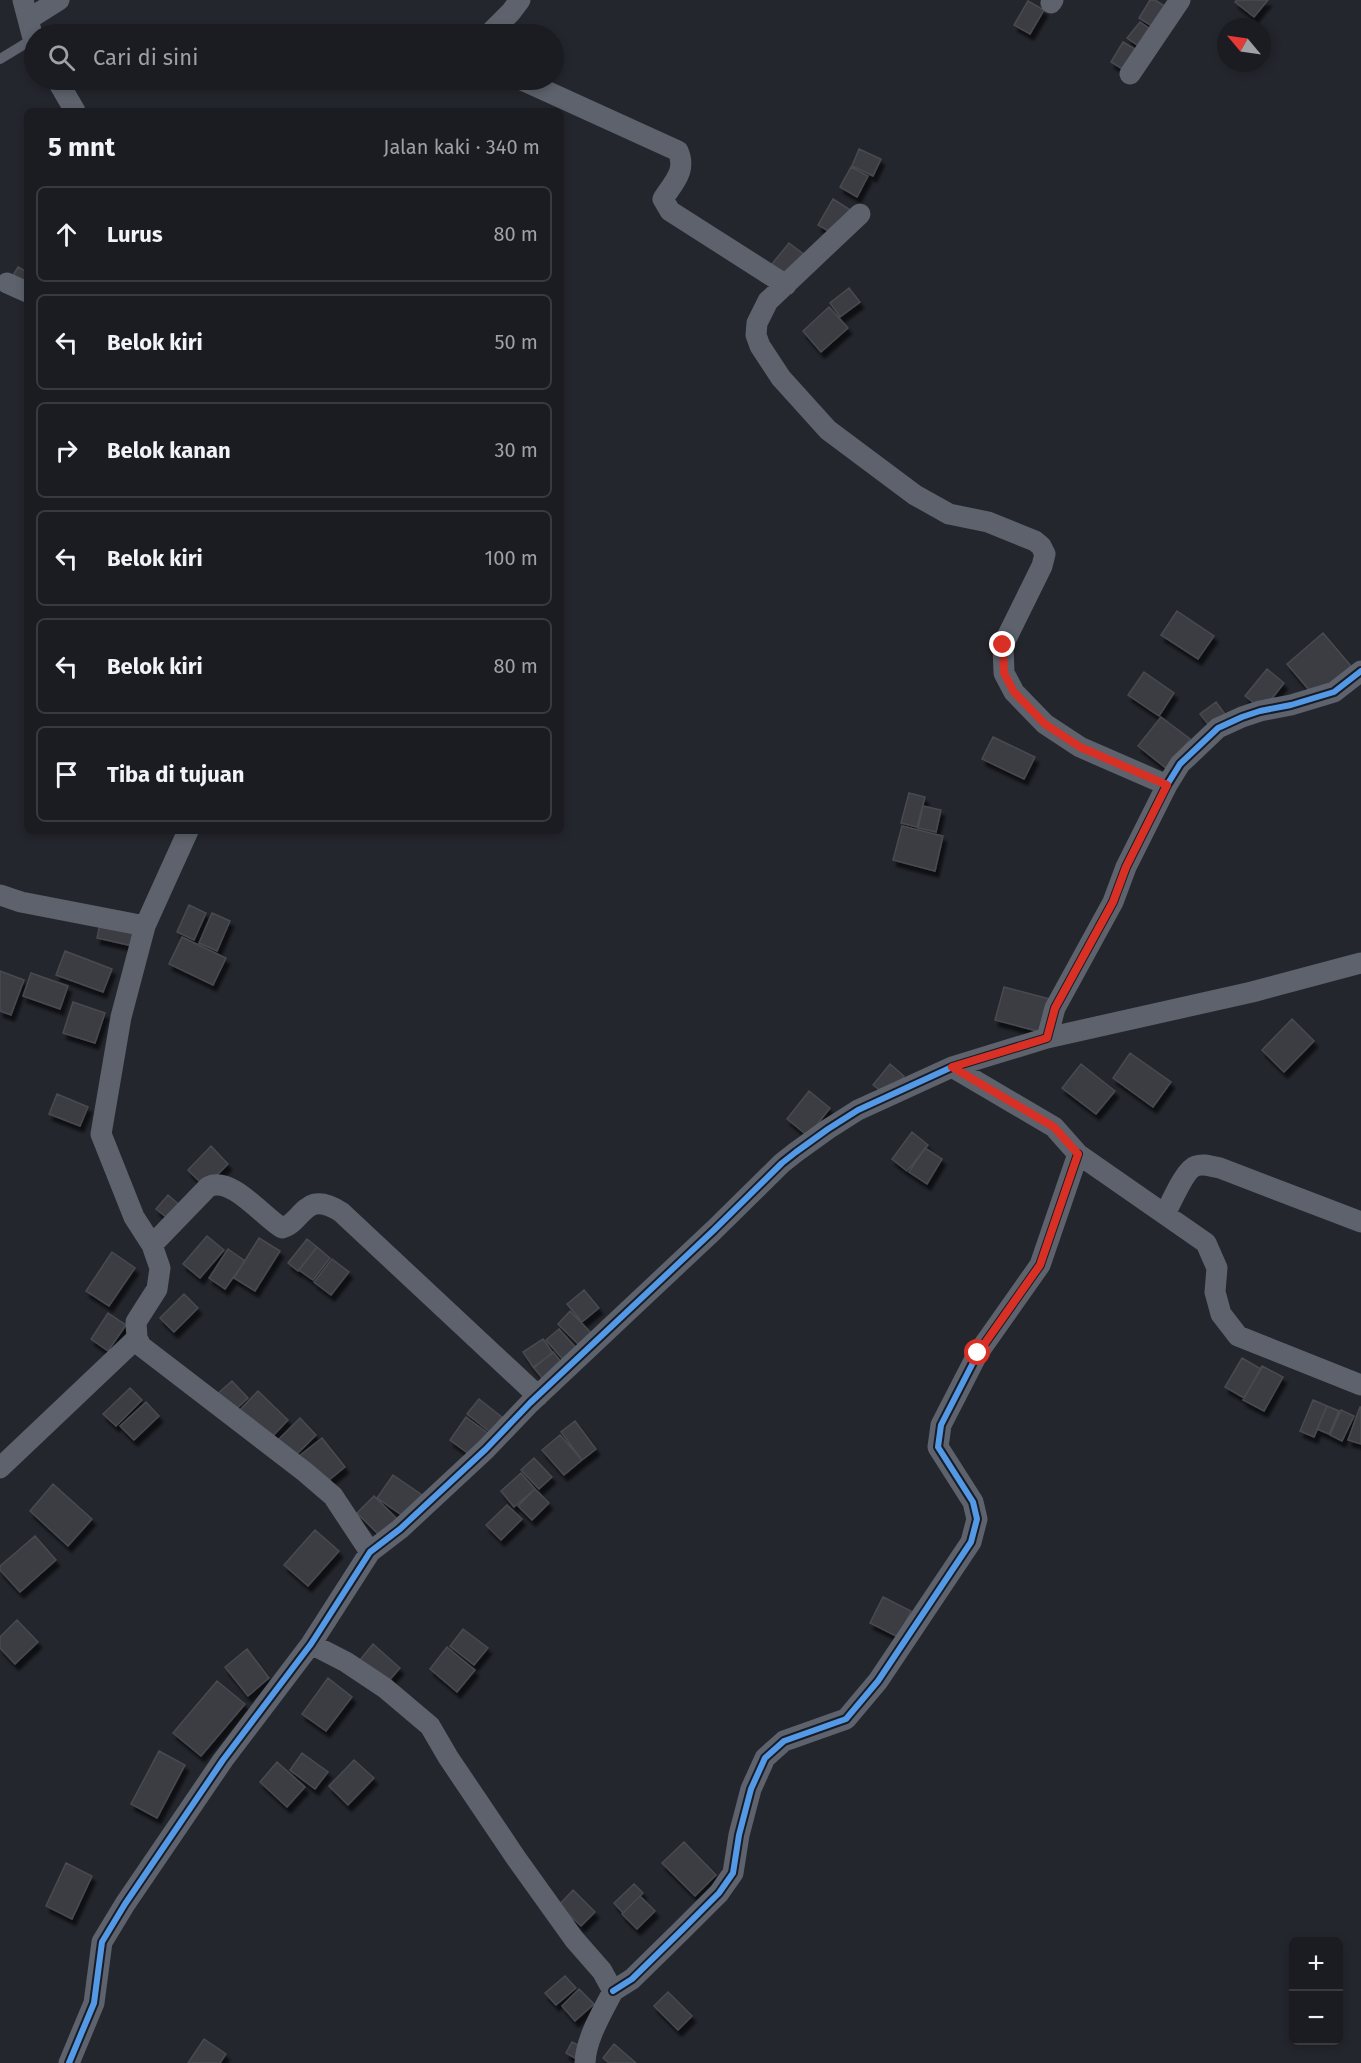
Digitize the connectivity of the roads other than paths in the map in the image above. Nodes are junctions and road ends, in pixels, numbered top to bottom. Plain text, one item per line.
1 (59, 0) edge
2 (520, 0) edge
3 (1180, 0) edge
4 (31, 24) edge
5 (499, 24) edge
6 (24, 32) edge
7 (0, 59) edge
8 (1130, 74) dead end
9 (63, 90) edge
10 (544, 90) edge
11 (73, 108) edge
12 (860, 214) dead end
13 (7, 282) dead end
14 (786, 285) junction
15 (24, 290) edge
16 (1361, 671) edge
17 (1167, 785) junction
18 (187, 834) edge
19 (0, 895) edge
20 (145, 926) junction
21 (1361, 963) edge
22 (1047, 1038) junction
23 (952, 1067) junction
24 (1078, 1154) junction
25 (1165, 1214) junction
26 (1361, 1222) edge
27 (152, 1245) junction
28 (137, 1338) junction
29 (1361, 1385) edge
30 (538, 1396) junction
31 (0, 1468) edge
32 (370, 1552) junction
33 (311, 1644) junction
34 (613, 1991) junction
35 (69, 2063) edge
36 (585, 2063) edge

1 - 4 street
2 - 5 street
3 - 8 street
6 - 7 lane
9 - 11 street
10 - 14 street
12 - 14 street
13 - 15 street
14 - 17 street
16 - 17 street
17 - 22 street
18 - 20 street
19 - 20 street
20 - 27 street
21 - 22 street
22 - 23 street
23 - 24 street
23 - 30 street
24 - 25 street
24 - 34 street
25 - 26 street
25 - 29 street
27 - 28 street
27 - 30 street
28 - 31 street
28 - 32 street
30 - 32 street
32 - 33 street
33 - 34 street
33 - 35 street
34 - 36 street

